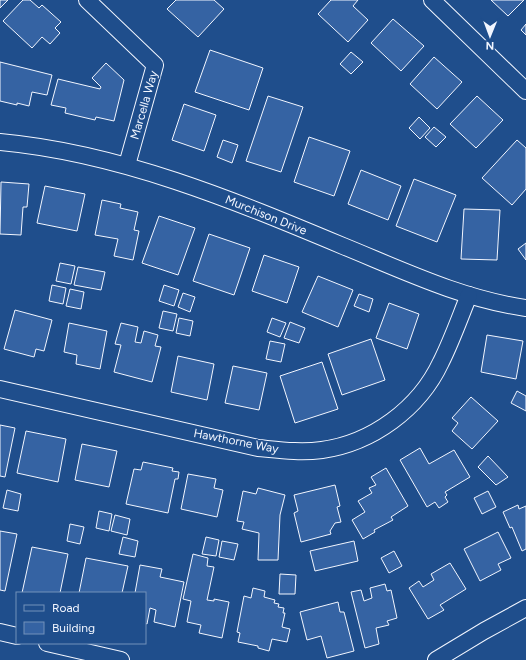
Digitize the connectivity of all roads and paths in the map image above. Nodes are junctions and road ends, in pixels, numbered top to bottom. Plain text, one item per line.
1 (87, 0) edge
2 (432, 0) edge
3 (526, 91) edge
4 (0, 142) edge
5 (127, 166) junction
6 (469, 295) junction
7 (526, 308) edge
8 (0, 389) edge
9 (526, 608) edge
10 (0, 632) edge
11 (16, 636) edge
12 (51, 644) edge
13 (121, 660) edge
14 (436, 660) edge

1 - 5 street, Marcella Way
2 - 3 street
4 - 5 street, Murchison Drive
5 - 6 street, Murchison Drive
6 - 7 street, Murchison Drive
6 - 8 street, Hawthorne Way
9 - 14 street
10 - 11 street
12 - 13 street

